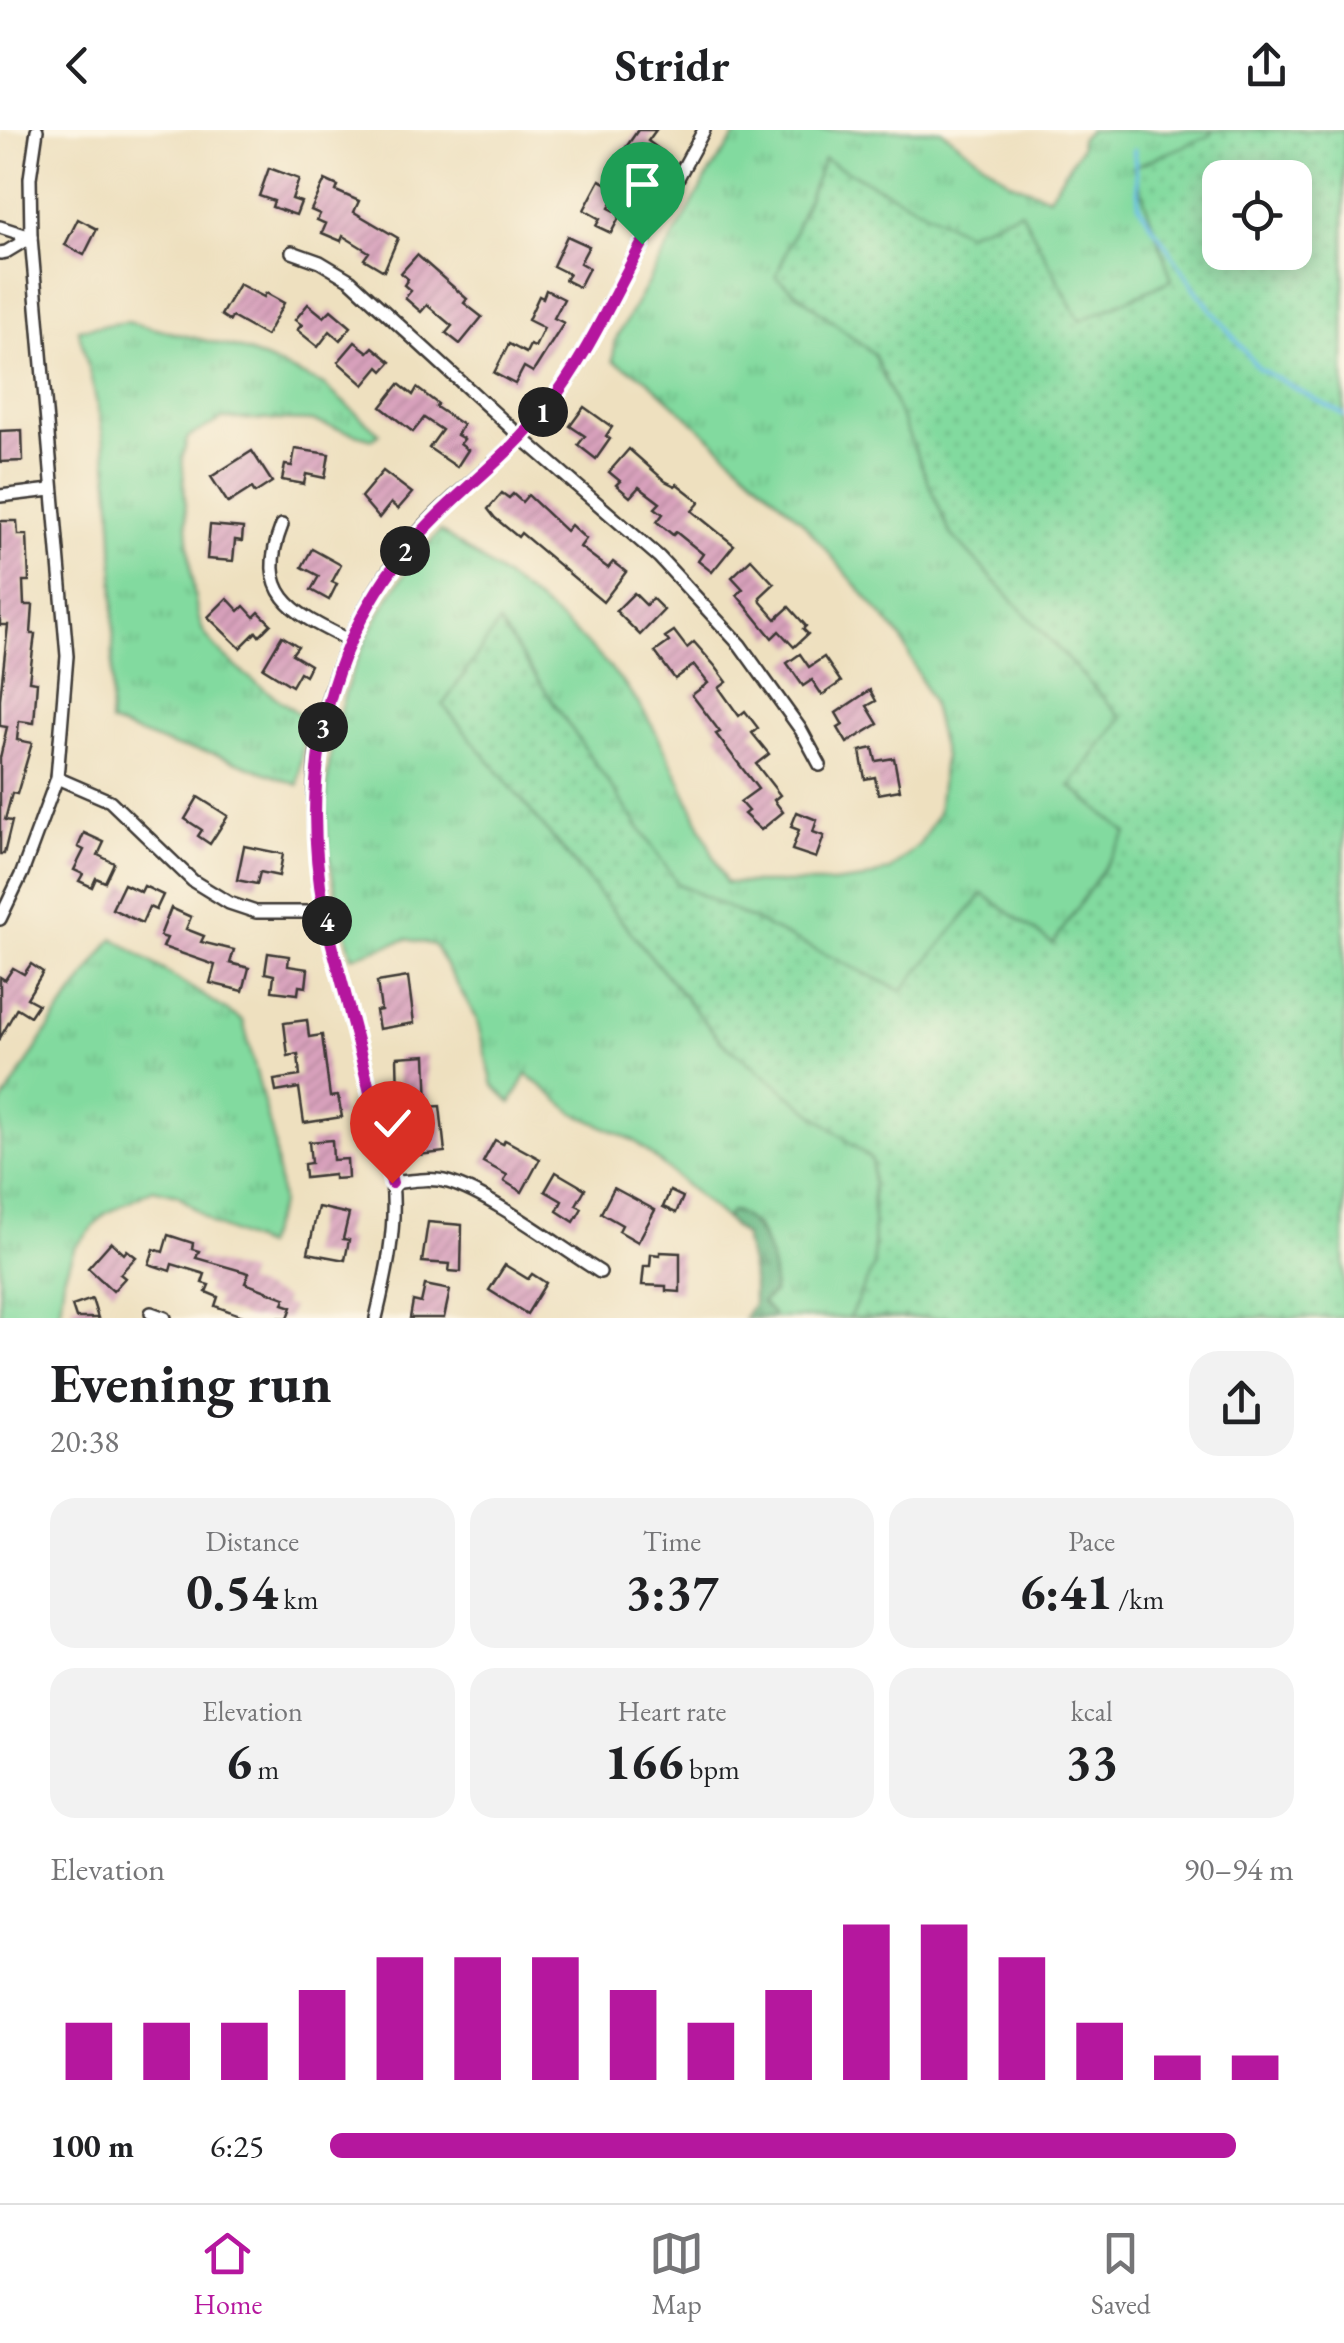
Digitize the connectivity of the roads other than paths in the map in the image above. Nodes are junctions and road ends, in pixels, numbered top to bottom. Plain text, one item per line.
1 (37, 130) edge
2 (704, 130) edge
3 (0, 227) edge
4 (31, 237) junction
5 (0, 252) edge
6 (292, 252) dead end
7 (521, 437) junction
8 (51, 490) junction
9 (0, 496) edge
10 (282, 525) dead end
11 (350, 641) junction
12 (820, 765) dead end
13 (56, 778) junction
14 (324, 912) junction
15 (0, 918) edge
16 (392, 1183) junction
17 (600, 1272) dead end
18 (151, 1313) dead end
19 (165, 1318) edge
20 (376, 1318) edge

1 - 4 street
2 - 7 street
3 - 4 street
4 - 5 street
4 - 8 street
6 - 7 street
7 - 11 street
7 - 12 street
8 - 9 street
8 - 13 street
10 - 11 street
11 - 14 street
13 - 14 street
13 - 15 street
14 - 16 street
16 - 17 street
16 - 20 street
18 - 19 street

